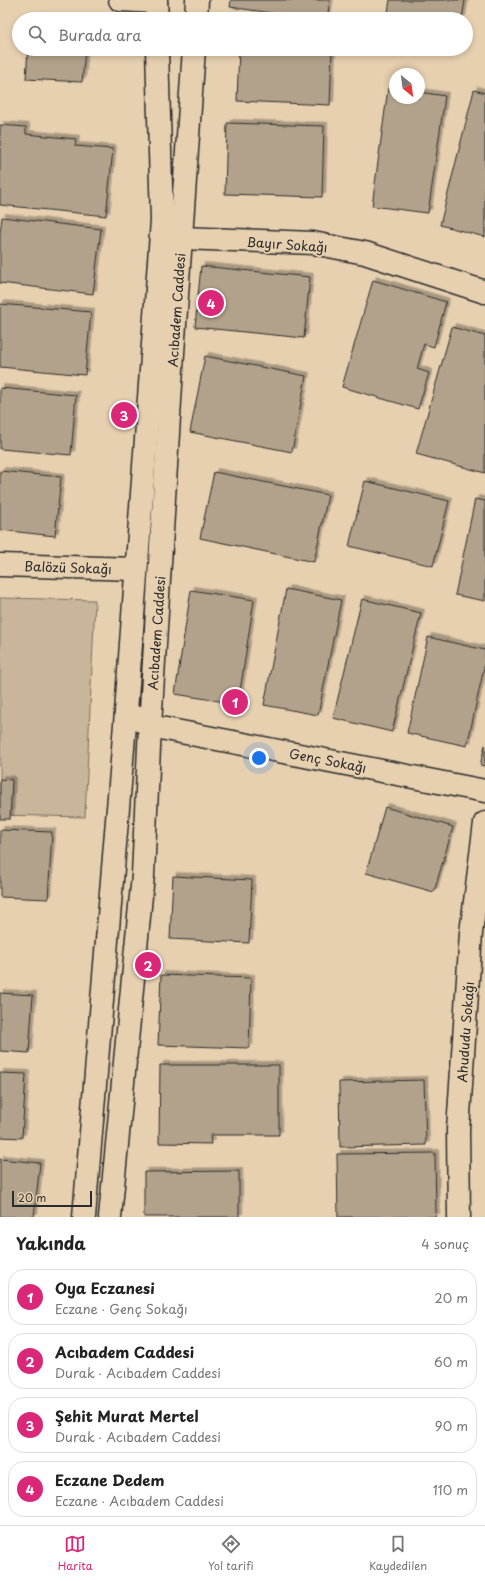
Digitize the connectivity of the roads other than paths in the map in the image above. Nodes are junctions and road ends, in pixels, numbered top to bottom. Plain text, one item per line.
1 (120, 0) edge
2 (197, 0) edge
3 (156, 7) edge
4 (196, 12) edge
5 (157, 56) edge
6 (194, 56) edge
7 (162, 220) junction
8 (181, 238) junction
9 (485, 292) edge
10 (0, 564) edge
11 (136, 569) junction
12 (126, 712) junction
13 (150, 726) junction
14 (485, 791) edge
15 (485, 823) edge
16 (84, 1217) edge
17 (110, 1217) edge
18 (459, 1217) edge

1 - 3 main road
2 - 4 main road
5 - 7 main road, Acıbadem Caddesi
6 - 8 main road, Acıbadem Caddesi
7 - 8 main road
7 - 11 main road, Acıbadem Caddesi
8 - 9 main road, Bayır Sokağı
8 - 13 main road, Acıbadem Caddesi
10 - 11 main road, Balözü Sokağı
11 - 12 main road, Acıbadem Caddesi
12 - 13 main road, Genç Sokağı
12 - 16 main road, Acıbadem Caddesi
13 - 14 main road, Genç Sokağı
13 - 17 main road, Acıbadem Caddesi
15 - 18 main road, Ahududu Sokağı

